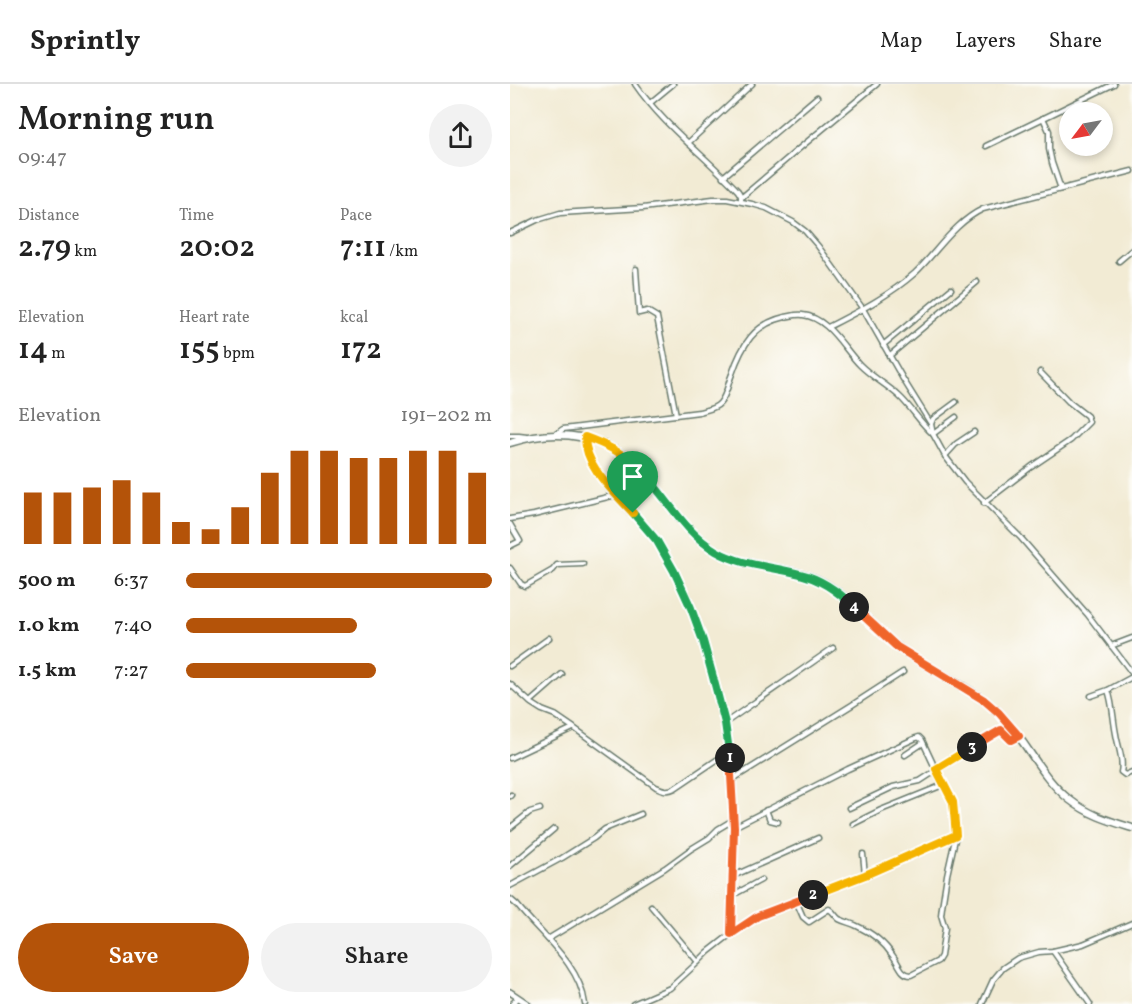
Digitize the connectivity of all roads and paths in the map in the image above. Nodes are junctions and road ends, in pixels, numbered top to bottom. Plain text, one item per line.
1 (635, 84) edge
2 (674, 84) edge
3 (752, 84) edge
4 (877, 84) edge
5 (1114, 84) edge
6 (817, 97) dead end
7 (650, 103) junction
8 (1043, 118) junction
9 (688, 143) junction
10 (986, 146) dead end
11 (1132, 171) edge
12 (723, 177) junction
13 (1061, 189) junction
14 (741, 199) junction
15 (510, 233) edge
16 (1132, 250) edge
17 (1119, 261) dead end
18 (636, 269) dead end
19 (977, 282) dead end
20 (951, 289) dead end
21 (863, 309) junction
22 (828, 327) junction
23 (883, 345) junction
24 (890, 356) junction
25 (1040, 372) dead end
26 (956, 402) dead end
27 (676, 415) junction
28 (956, 417) dead end
29 (931, 424) junction
30 (974, 432) dead end
31 (555, 434) junction
32 (933, 434) junction
33 (510, 436) edge
34 (527, 437) junction
35 (585, 437) junction
36 (510, 443) edge
37 (945, 456) junction
38 (616, 495) junction
39 (984, 503) junction
40 (510, 519) edge
41 (510, 524) edge
42 (510, 546) edge
43 (583, 564) dead end
44 (510, 568) edge
45 (549, 638) dead end
46 (1132, 638) edge
47 (1111, 646) junction
48 (833, 648) dead end
49 (510, 666) edge
50 (903, 672) dead end
51 (562, 674) dead end
52 (1132, 675) edge
53 (510, 684) edge
54 (1108, 690) junction
55 (1091, 696) dead end
56 (530, 702) junction
57 (725, 723) junction
58 (574, 728) junction
59 (1019, 736) junction
60 (923, 743) junction
61 (730, 752) junction
62 (905, 755) dead end
63 (510, 758) edge
64 (936, 769) junction
65 (1132, 772) edge
66 (732, 779) junction
67 (943, 785) junction
68 (849, 808) dead end
69 (540, 809) dead end
70 (766, 810) junction
71 (641, 814) dead end
72 (733, 820) junction
73 (778, 822) dead end
74 (853, 824) dead end
75 (734, 827) junction
76 (510, 828) edge
77 (1132, 828) edge
78 (554, 829) dead end
79 (956, 835) junction
80 (818, 838) dead end
81 (862, 854) dead end
82 (510, 866) edge
83 (865, 875) junction
84 (733, 876) junction
85 (761, 880) dead end
86 (510, 886) edge
87 (732, 895) junction
88 (510, 899) edge
89 (796, 901) junction
90 (651, 906) dead end
91 (1132, 923) edge
92 (731, 934) junction
93 (548, 939) junction
94 (1053, 951) junction
95 (698, 962) junction
96 (510, 992) edge
97 (518, 998) junction
98 (512, 1004) edge
99 (528, 1004) edge
100 (585, 1004) edge
101 (633, 1004) edge
102 (982, 1004) edge
103 (1090, 1004) edge

1 - 7 street
2 - 7 street
3 - 9 street
4 - 14 street
5 - 8 street
6 - 12 street
7 - 9 street
8 - 10 street
8 - 13 street
9 - 12 street
11 - 13 street
12 - 14 street
13 - 21 street
14 - 15 street
14 - 21 street
16 - 17 street
18 - 27 street
19 - 24 street
20 - 23 street
21 - 22 street
21 - 23 street
22 - 27 street
22 - 32 street
23 - 24 street
24 - 29 street
25 - 39 street
26 - 29 street
27 - 31 street
28 - 32 street
29 - 32 street
30 - 37 street
31 - 34 main road
31 - 35 main road
32 - 37 street
33 - 34 street
34 - 36 main road
35 - 38 street
35 - 59 main road
37 - 39 street
38 - 40 street
38 - 57 street
39 - 47 street
41 - 42 street
43 - 44 street
45 - 49 street
46 - 47 street
47 - 52 street
48 - 57 street
50 - 66 street
51 - 56 street
52 - 54 street
53 - 56 street
54 - 55 street
54 - 65 street
56 - 58 street
57 - 61 street
58 - 61 street
58 - 63 street
59 - 64 street
59 - 77 main road
60 - 62 street
60 - 64 street
60 - 70 street
61 - 66 street
64 - 67 street
64 - 68 street
66 - 72 street
67 - 74 street
67 - 79 street
69 - 76 street
70 - 73 street
70 - 75 street
71 - 86 street
72 - 75 street
72 - 93 street
75 - 84 street
78 - 82 street
79 - 83 street
79 - 89 street
80 - 84 street
81 - 83 street
83 - 89 street
84 - 87 street
85 - 87 street
87 - 92 street
88 - 93 street
89 - 92 street
90 - 95 street
91 - 94 street
92 - 95 street
93 - 100 street
94 - 102 street
94 - 103 street
95 - 101 street
96 - 97 street
97 - 98 street
97 - 99 street

